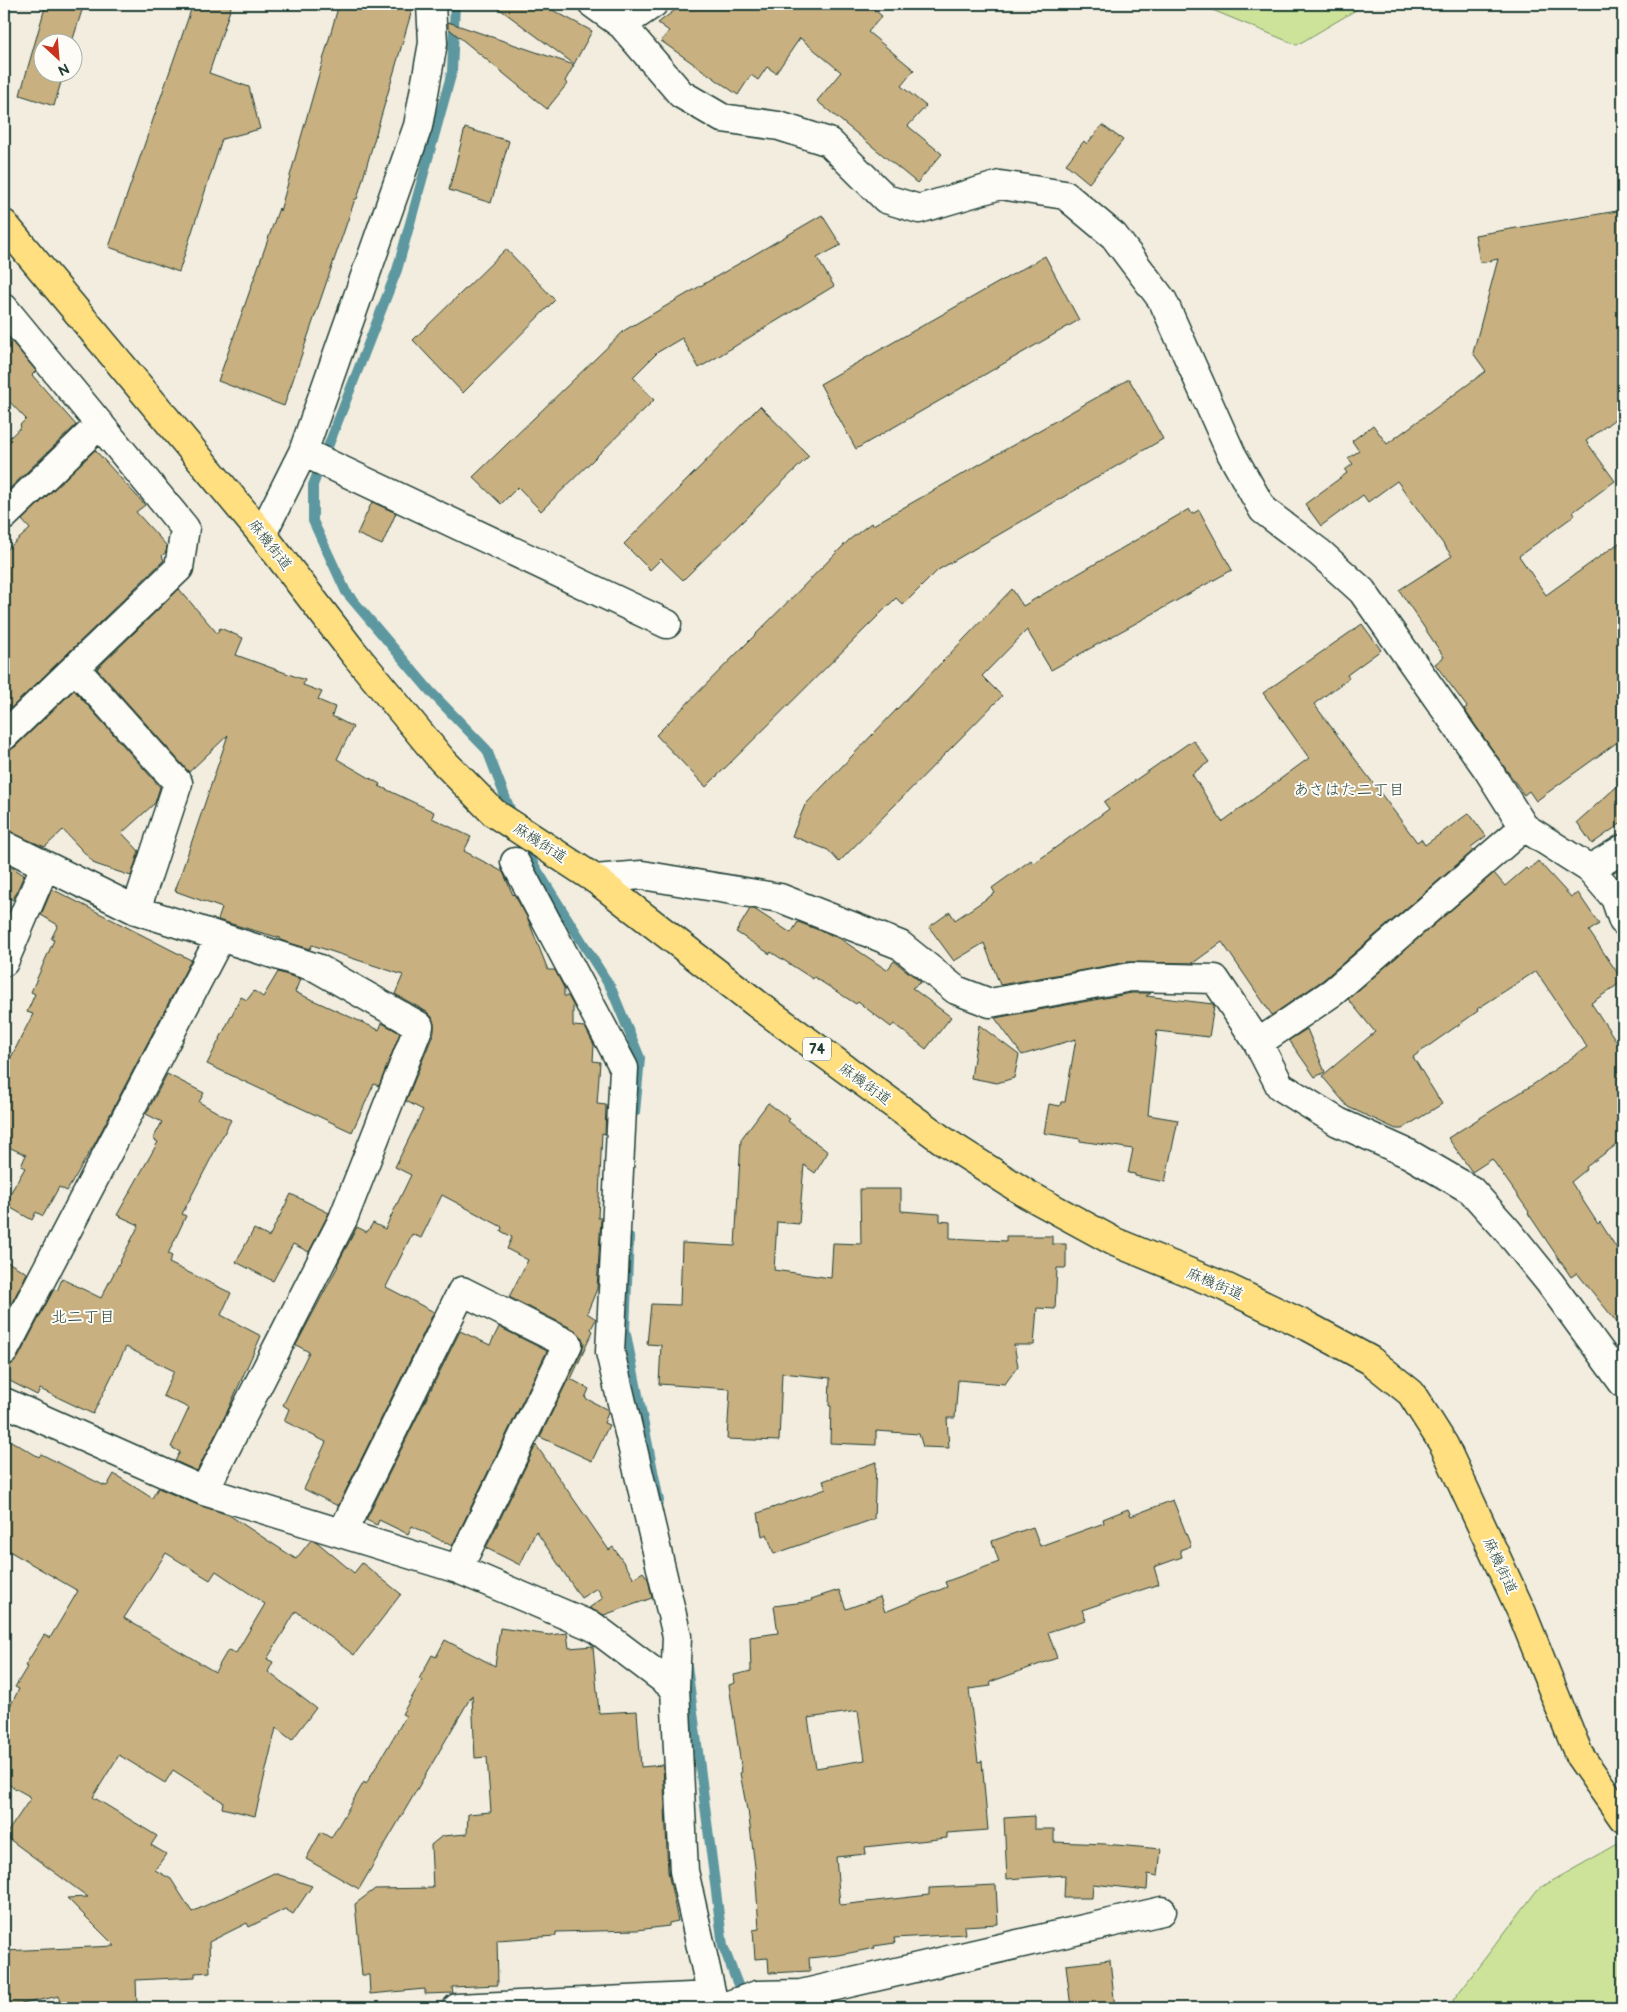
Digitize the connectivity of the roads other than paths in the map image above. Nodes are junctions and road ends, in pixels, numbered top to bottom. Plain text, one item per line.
1 (432, 4) edge
2 (593, 4) edge
3 (653, 4) edge
4 (622, 24) junction
5 (4, 224) edge
6 (4, 308) edge
7 (100, 424) junction
8 (302, 452) junction
9 (4, 516) edge
10 (262, 534) junction
11 (667, 624) dead end
12 (75, 668) junction
13 (4, 736) edge
14 (1524, 828) junction
15 (4, 845) edge
16 (1623, 849) edge
17 (515, 862) dead end
18 (45, 866) junction
19 (1590, 869) junction
20 (595, 879) junction
21 (136, 910) junction
22 (1623, 921) edge
23 (220, 938) junction
24 (5, 954) edge
25 (1258, 1043) junction
26 (4, 1351) edge
27 (1623, 1383) edge
28 (4, 1402) edge
29 (204, 1491) junction
30 (342, 1534) junction
31 (458, 1569) junction
32 (675, 1688) junction
33 (1623, 1818) edge
34 (1162, 1911) dead end
35 (728, 2002) edge
36 (457, 2008) edge

1 - 8 street
2 - 4 street
3 - 4 street
4 - 14 street
5 - 10 main road, 麻機街道 / 74
6 - 7 street
7 - 9 street
7 - 12 street
8 - 10 street
8 - 11 street
10 - 20 main road, 麻機街道 / 74
12 - 13 street
12 - 21 street
14 - 19 street
14 - 25 street
15 - 18 street
16 - 19 street
17 - 32 street
18 - 21 street
18 - 24 street
19 - 22 street
20 - 25 street
20 - 33 main road, 麻機街道 / 74
21 - 23 street
23 - 26 street
23 - 29 street
25 - 27 street
28 - 29 street
29 - 30 street
30 - 31 street
30 - 31 street
31 - 32 street
32 - 35 street
34 - 35 street
35 - 36 street

